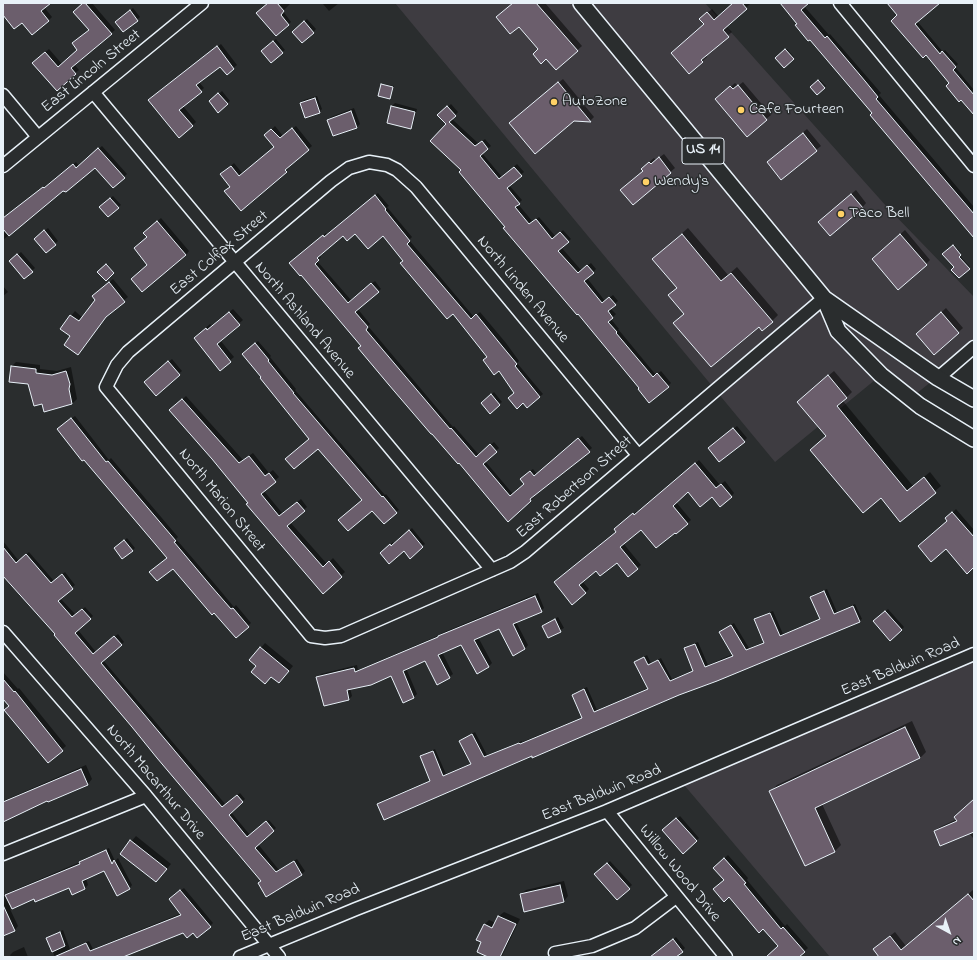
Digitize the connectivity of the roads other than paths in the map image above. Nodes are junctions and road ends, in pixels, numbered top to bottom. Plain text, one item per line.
1 (202, 3) edge
2 (581, 3) edge
3 (840, 3) edge
4 (93, 92) junction
5 (3, 95) edge
6 (38, 137) junction
7 (369, 162) joint
8 (3, 166) edge
9 (974, 166) edge
10 (234, 263) junction
11 (824, 298) junction
12 (974, 347) edge
13 (938, 378) junction
14 (106, 387) joint
15 (974, 399) edge
16 (974, 438) edge
17 (638, 455) junction
18 (492, 570) junction
19 (3, 632) edge
20 (311, 636) joint
21 (974, 654) edge
22 (146, 796) junction
23 (607, 811) junction
24 (3, 854) edge
25 (676, 897) junction
26 (269, 945) junction
27 (555, 953) dead end
28 (240, 957) edge
29 (279, 957) edge
30 (726, 957) edge

1 - 4 street, East Lincoln Street
2 - 11 main road, US 14
3 - 9 street
4 - 6 street, East Lincoln Street
4 - 10 street, North Ashland Avenue
5 - 6 street
6 - 8 street, East Lincoln Street
7 - 10 street, East Colfax Street
7 - 17 street, North Linden Avenue
10 - 14 street, East Colfax Street
10 - 18 street, North Ashland Avenue
11 - 13 main road, US 14
11 - 16 main road, US 14
11 - 17 street, East Robertson Street
12 - 13 street
13 - 15 main road, US 14
14 - 20 street, North Marion Street
17 - 18 street, East Robertson Street
18 - 20 street, East Robertson Street
19 - 22 street, North Macarthur Drive
21 - 23 street, East Baldwin Road
22 - 24 street
22 - 26 street, North Macarthur Drive
23 - 25 street, Willow Wood Drive
23 - 26 street, East Baldwin Road
25 - 27 street
25 - 30 street, Willow Wood Drive
26 - 28 street, East Baldwin Road
26 - 29 street, North Macarthur Drive

